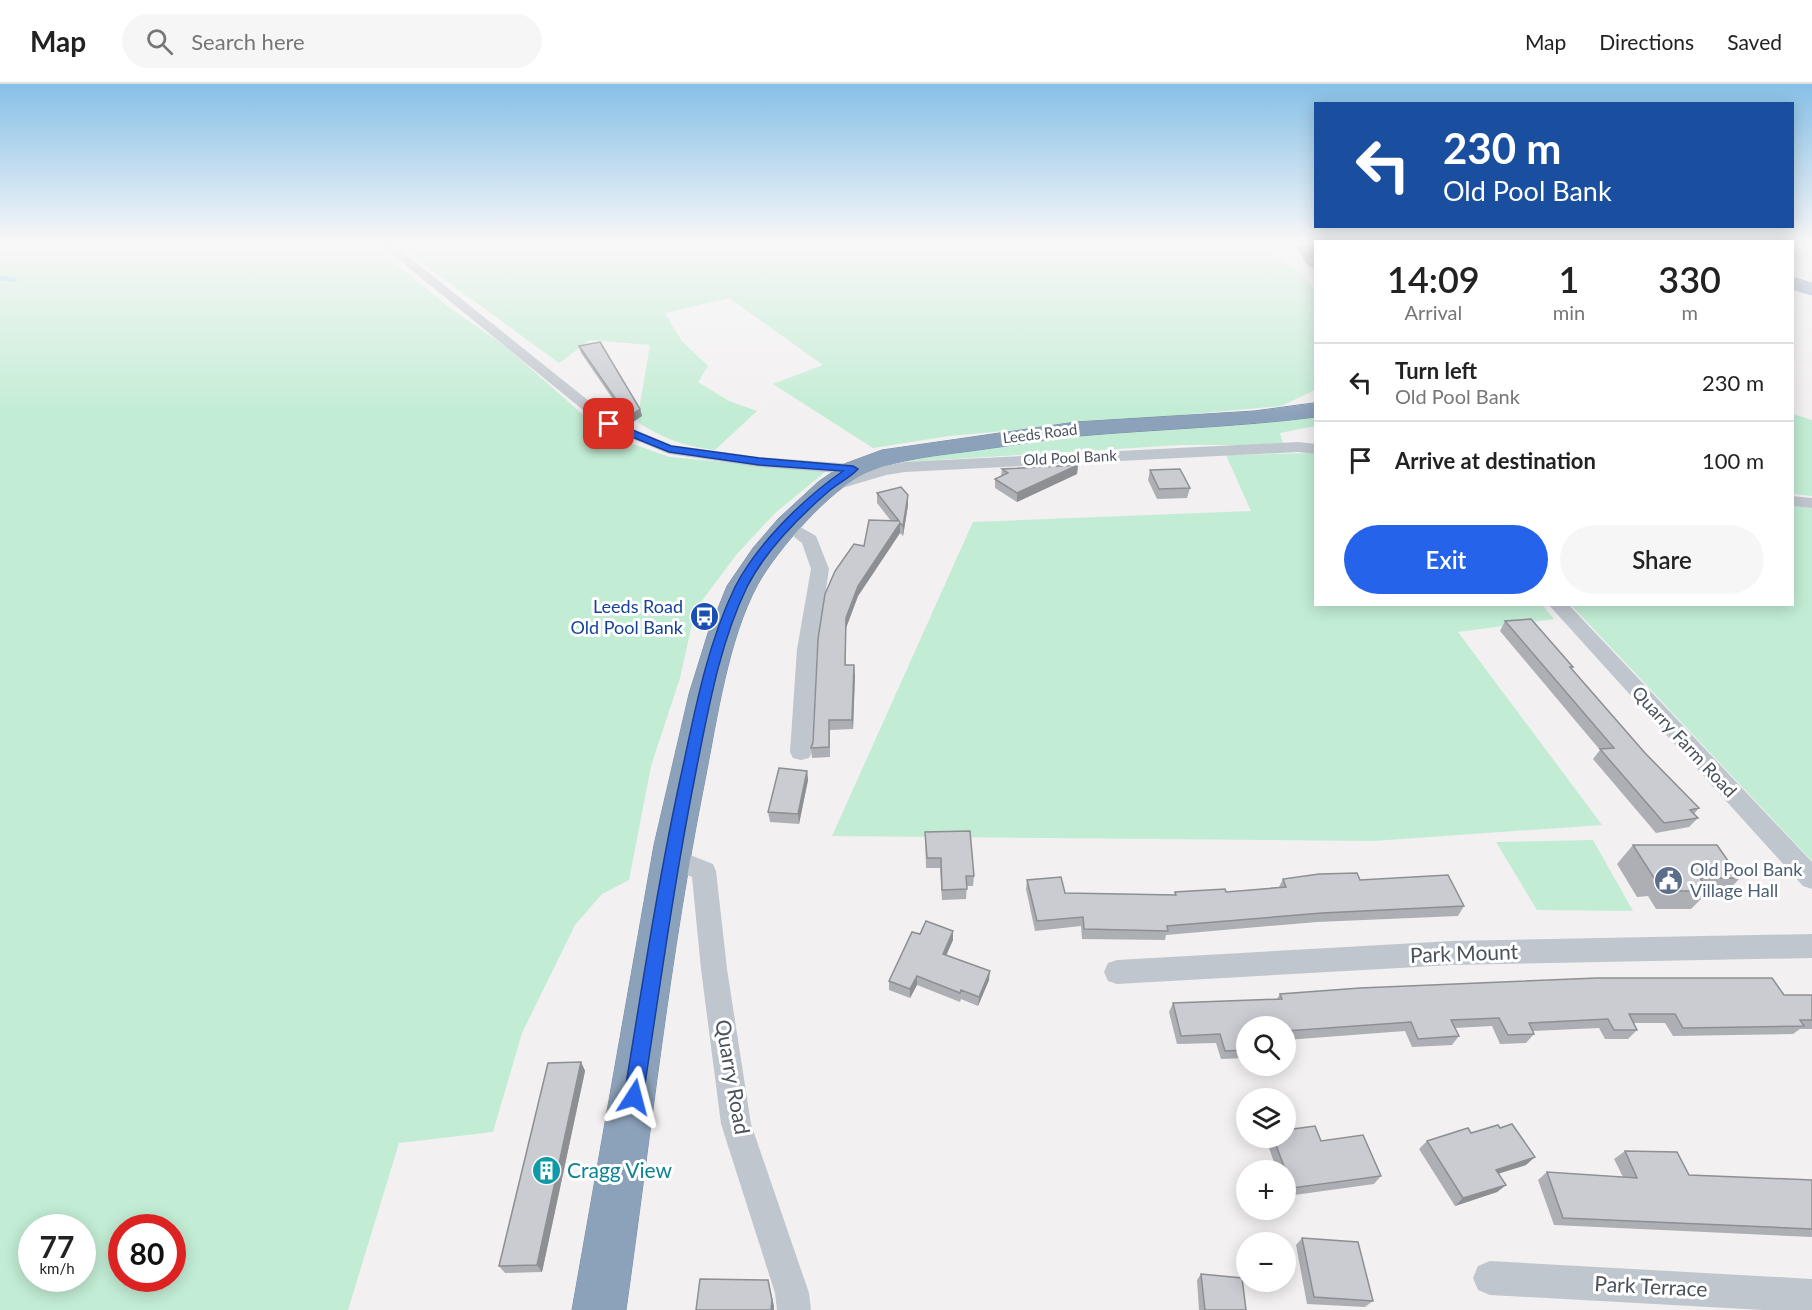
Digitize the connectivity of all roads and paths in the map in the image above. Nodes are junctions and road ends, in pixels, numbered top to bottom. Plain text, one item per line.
1 (458, 302) edge
2 (1314, 410) edge
3 (1314, 449) edge
4 (853, 469) junction
5 (826, 488) junction
6 (1794, 501) edge
7 (1812, 503) edge
8 (788, 525) junction
9 (1559, 606) edge
10 (801, 752) dead end
11 (672, 858) junction
12 (1812, 879) edge
13 (1812, 946) edge
14 (1117, 972) dead end
15 (1490, 1278) dead end
16 (1812, 1296) edge
17 (600, 1310) edge
18 (794, 1310) edge

1 - 4 street
2 - 4 highway, Leeds Road
3 - 5 street, Old Pool Bank
4 - 5 highway, Leeds Road
5 - 8 highway, Leeds Road
6 - 7 street
8 - 10 street
8 - 11 highway, Leeds Road
9 - 12 street, Quarry Farm Road
11 - 17 highway, Leeds Road
11 - 18 street, Quarry Road
13 - 14 street, Park Mount
15 - 16 street, Park Terrace

